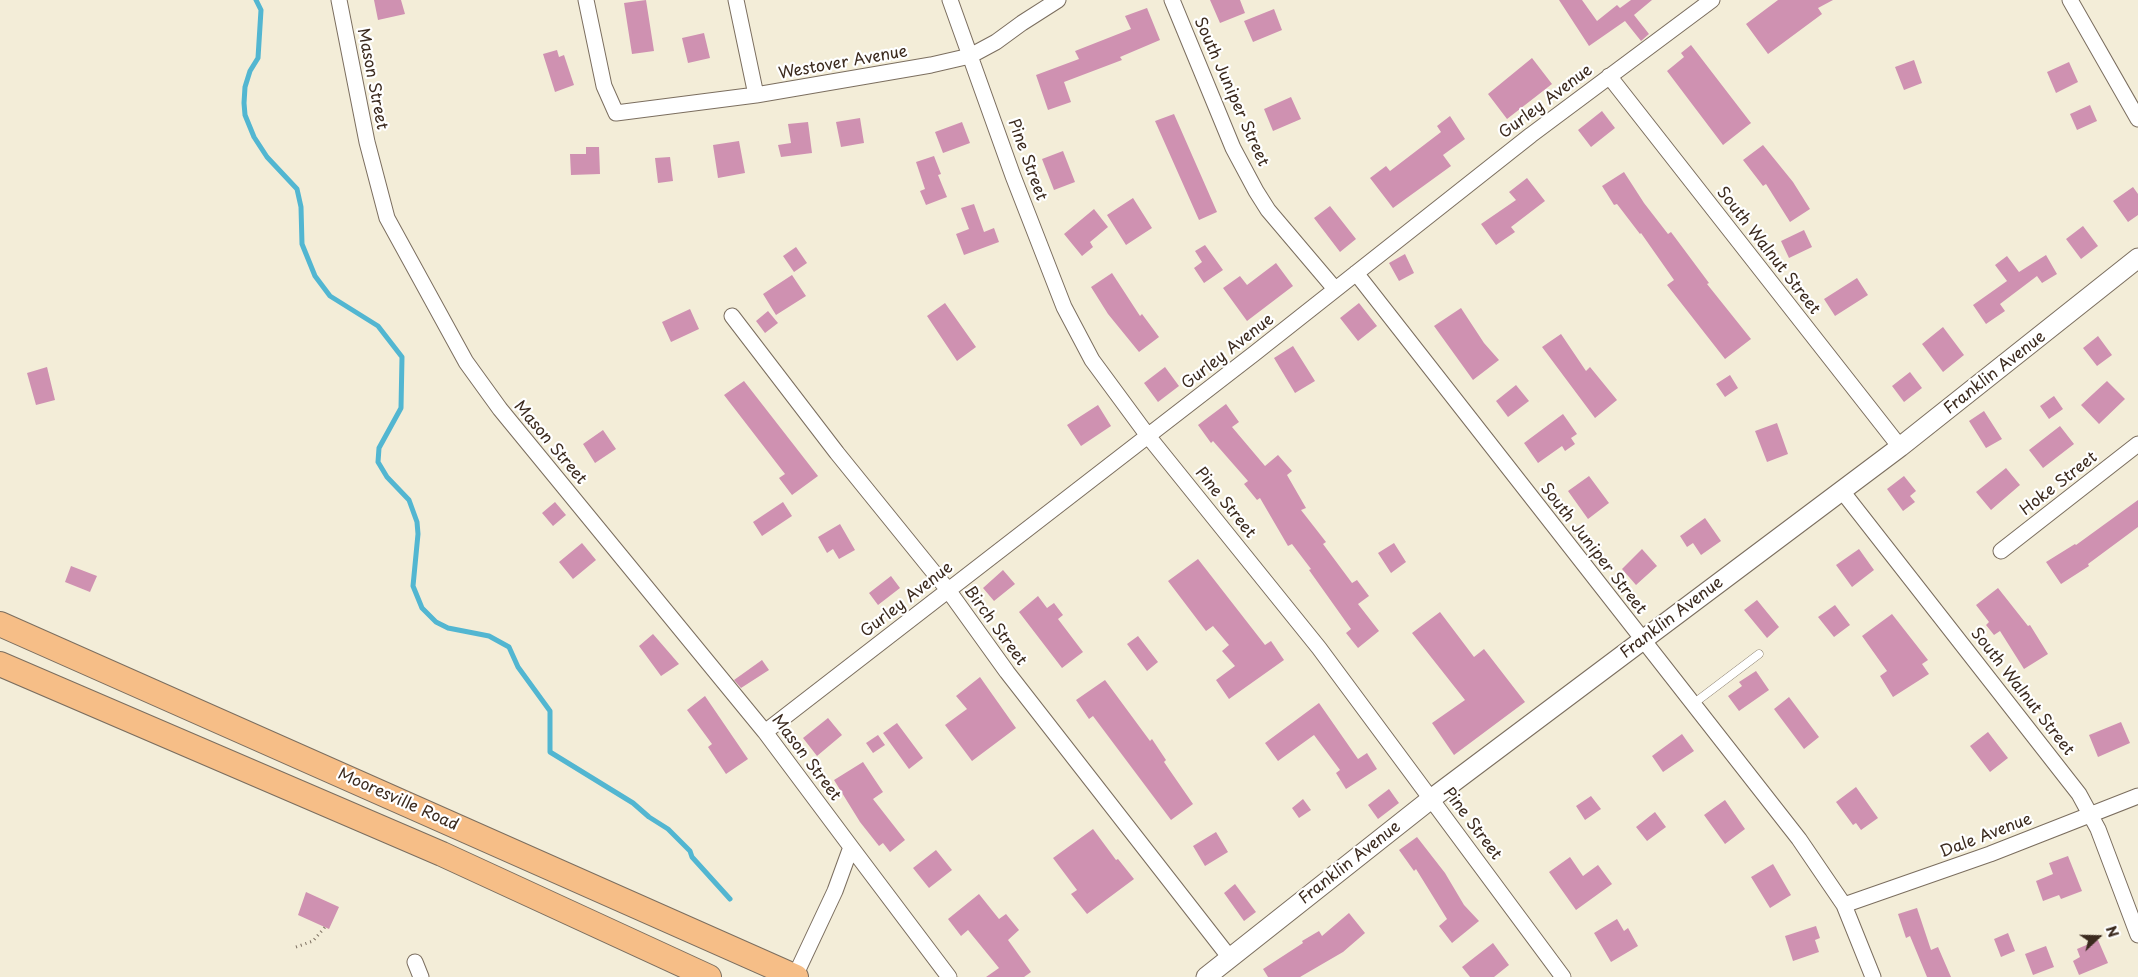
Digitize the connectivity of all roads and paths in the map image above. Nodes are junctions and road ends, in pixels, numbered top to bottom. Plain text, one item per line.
1 (339, 0) edge
2 (586, 0) edge
3 (736, 0) edge
4 (950, 0) edge
5 (1058, 0) edge
6 (1172, 0) edge
7 (1712, 0) edge
8 (2070, 0) edge
9 (970, 56) junction
10 (1609, 76) junction
11 (756, 95) junction
12 (2138, 119) edge
13 (2138, 258) edge
14 (1356, 273) junction
15 (1335, 290) junction
16 (732, 316) dead end
17 (1148, 436) junction
18 (2138, 444) edge
19 (1900, 447) junction
20 (1842, 491) junction
21 (2001, 551) dead end
22 (948, 590) junction
23 (0, 624) edge
24 (1642, 640) junction
25 (1759, 654) dead end
26 (0, 664) edge
27 (1693, 704) junction
28 (765, 732) junction
29 (2138, 796) edge
30 (1431, 799) junction
31 (2092, 814) junction
32 (851, 847) junction
33 (1844, 906) junction
34 (325, 927) dead end
35 (2138, 934) edge
36 (296, 947) dead end
37 (1230, 958) junction
38 (415, 962) dead end
39 (421, 977) edge
40 (709, 977) edge
41 (796, 977) edge
42 (949, 977) edge
43 (1206, 977) edge
44 (1563, 977) edge
45 (1874, 977) edge

1 - 28 street, Mason Street
2 - 11 street, Westover Avenue
3 - 11 street
4 - 9 street, Pine Street
5 - 9 street, Westover Avenue
6 - 15 street, South Juniper Street
7 - 10 street, Gurley Avenue
8 - 12 street
9 - 11 street, Westover Avenue
9 - 17 street, Pine Street
10 - 14 street, Gurley Avenue
10 - 19 street, South Walnut Street
13 - 19 street, Franklin Avenue
14 - 15 street, Gurley Avenue
14 - 24 street, South Juniper Street
15 - 17 street, Gurley Avenue
16 - 22 street, Birch Street
17 - 22 street, Gurley Avenue
17 - 30 street, Pine Street
18 - 21 street, Hoke Street
19 - 20 street, Franklin Avenue
20 - 24 street, Franklin Avenue
20 - 31 street, South Walnut Street
22 - 28 street, Gurley Avenue
22 - 37 street, Birch Street
23 - 41 main road, Mooresville Road
24 - 27 street, South Juniper Street
24 - 30 street, Franklin Avenue
25 - 27 lane
26 - 40 main road, Mooresville Road
27 - 33 street, South Juniper Street
28 - 32 street, Mason Street
29 - 31 street, Dale Avenue
30 - 37 street, Franklin Avenue
30 - 44 street, Pine Street
31 - 33 street, Dale Avenue
31 - 35 street, South Walnut Street
32 - 41 street
32 - 42 street, Mason Street
33 - 45 street, South Juniper Street
34 - 36 path
37 - 43 street, Franklin Avenue
38 - 39 street

